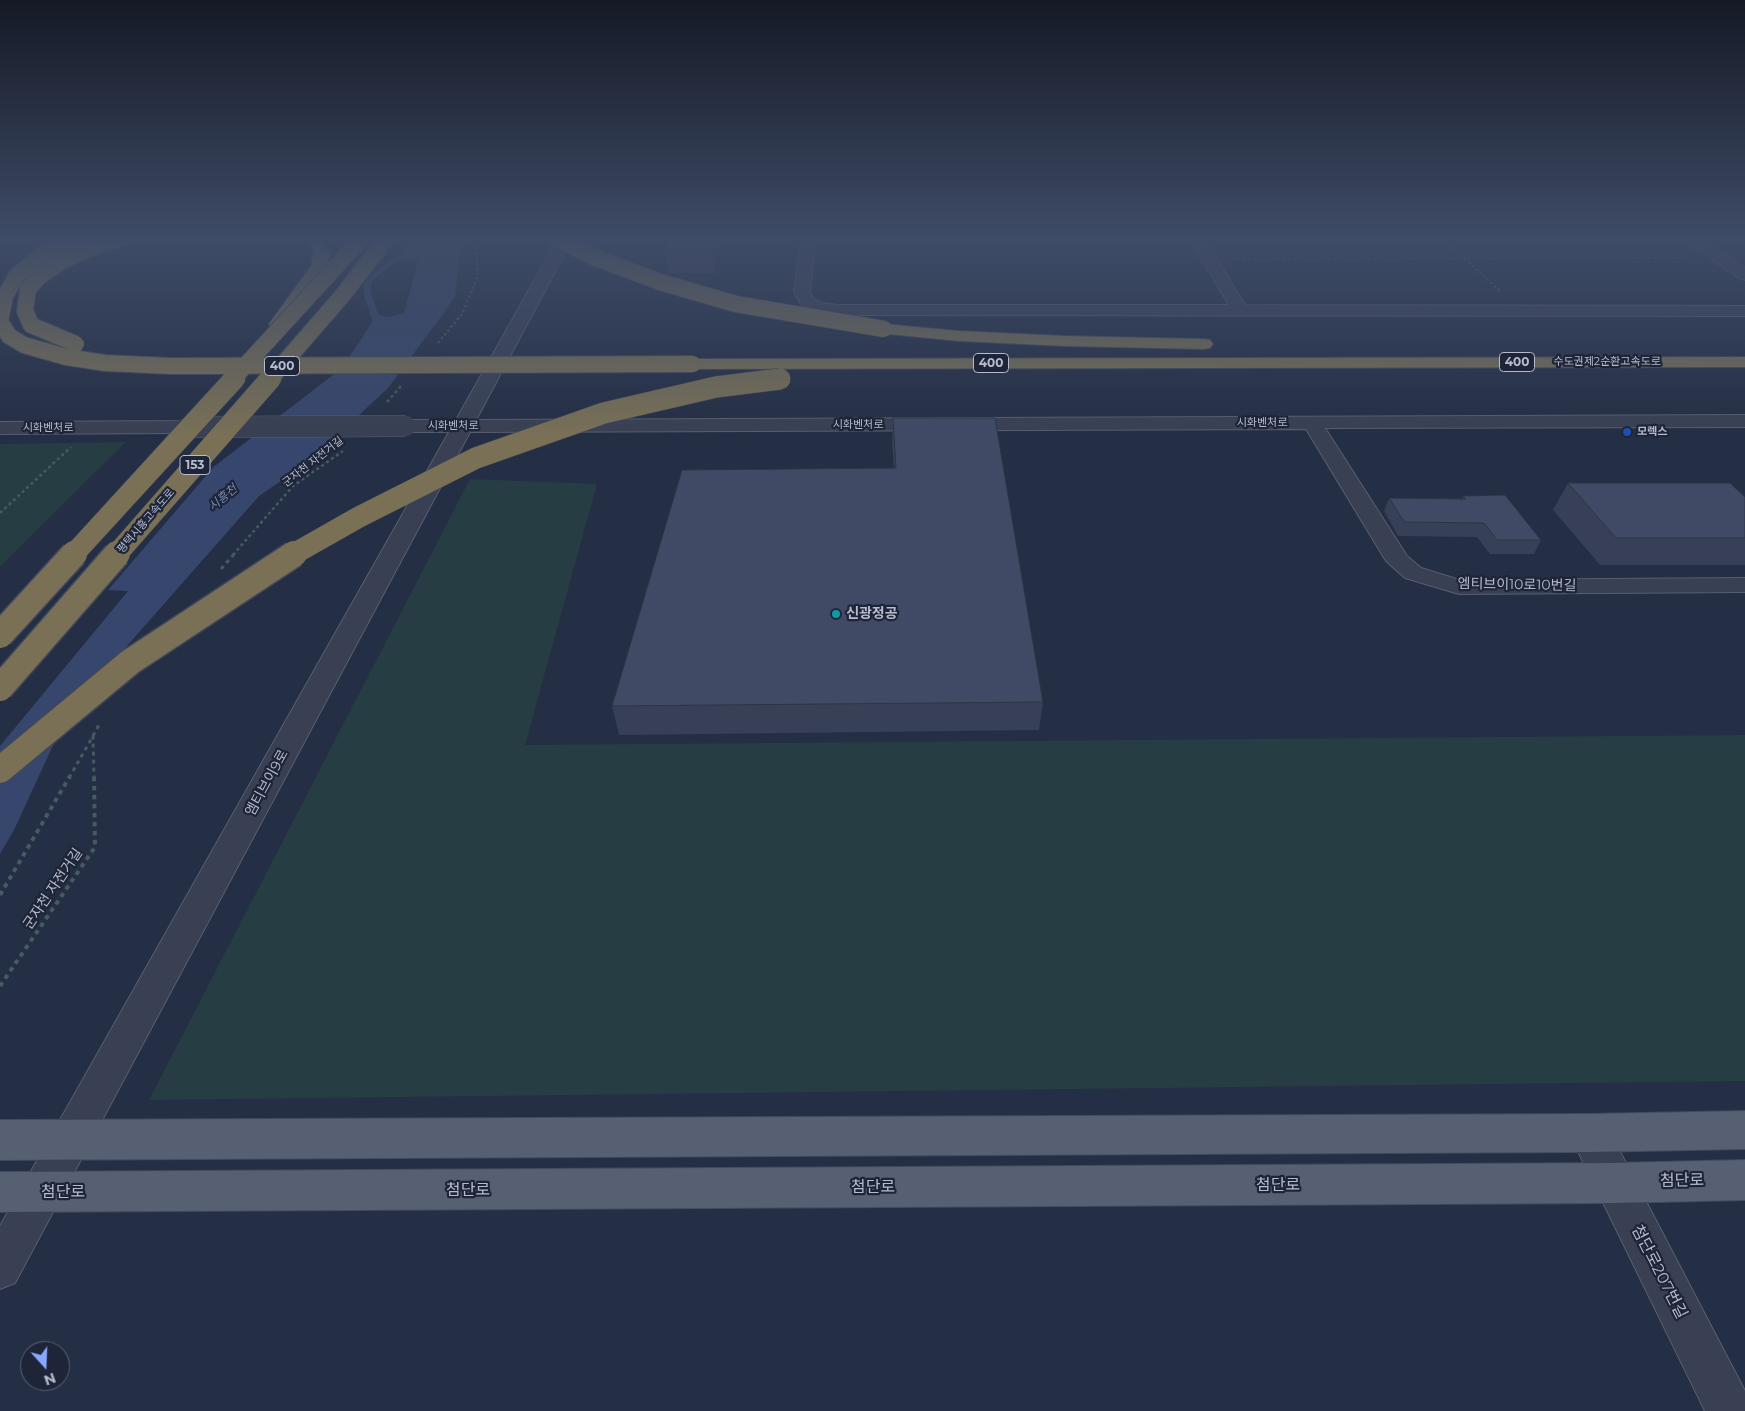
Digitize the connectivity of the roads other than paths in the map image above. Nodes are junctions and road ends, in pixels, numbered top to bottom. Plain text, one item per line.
1 (3, 304) edge
2 (26, 304) edge
3 (291, 304) edge
4 (301, 304) edge
5 (335, 304) edge
6 (530, 304) edge
7 (735, 304) edge
8 (811, 304) edge
9 (1236, 304) edge
10 (1240, 310) junction
11 (1745, 311) edge
12 (1218, 344) dead end
13 (1436, 346) dead end
14 (1546, 347) junction
15 (1745, 349) edge
16 (256, 352) junction
17 (693, 358) junction
18 (1290, 362) junction
19 (1745, 362) edge
20 (1745, 421) edge
21 (1312, 422) junction
22 (463, 426) junction
23 (0, 428) edge
24 (1745, 585) edge
25 (0, 635) edge
26 (0, 688) edge
27 (0, 770) edge
28 (1745, 1130) edge
29 (1589, 1133) junction
30 (71, 1139) junction
31 (0, 1140) edge
32 (1745, 1180) edge
33 (1614, 1182) junction
34 (0, 1192) edge
35 (42, 1192) junction
36 (0, 1268) edge
37 (1730, 1411) edge

1 - 17 highway, 400, bridge
2 - 17 highway, bridge
3 - 16 highway, bridge
4 - 16 highway, 153, bridge
5 - 26 highway, 평택시흥고속도로 / 153, bridge
6 - 22 street, 엠티브이9로
7 - 12 highway, 400, bridge
8 - 10 street
9 - 10 street
10 - 11 street
13 - 14 highway, 400
14 - 15 highway, 수도권제2순환고속도로 / 400
14 - 17 highway
16 - 25 highway, 153, bridge
17 - 18 highway, 400
18 - 19 highway, 수도권제2순환고속도로 / 400
18 - 27 highway, bridge
20 - 21 street, 시화벤처로
21 - 22 street, 시화벤처로
21 - 24 street, 엠티브이10로10번길
22 - 23 street, 시화벤처로, bridge
22 - 30 street, 엠티브이9로
28 - 29 main road
29 - 30 main road
29 - 33 street, 첨단로207번길
30 - 31 main road
30 - 35 street, 엠티브이9로
32 - 33 main road, 첨단로
33 - 35 main road, 첨단로
33 - 37 street, 첨단로207번길
34 - 35 main road, 첨단로
35 - 36 street, 엠티브이9로

